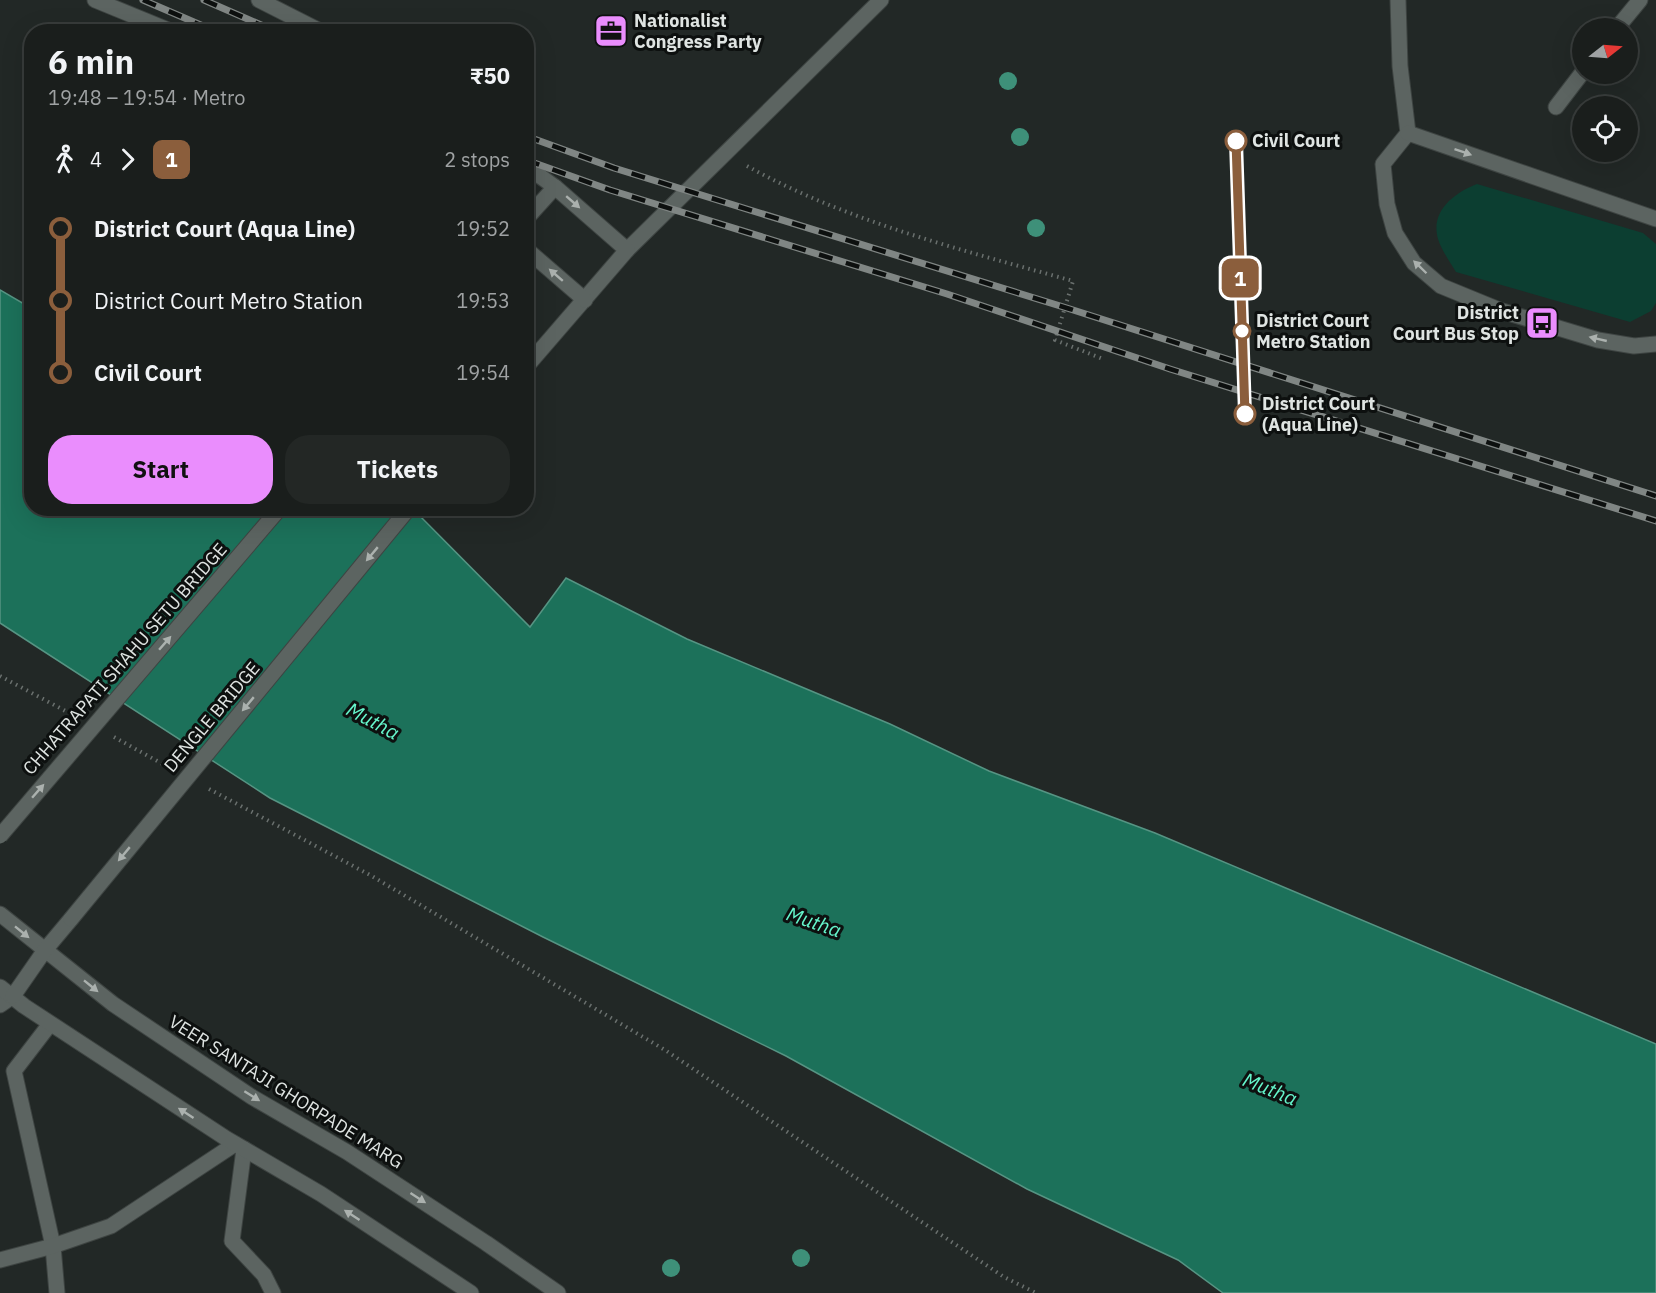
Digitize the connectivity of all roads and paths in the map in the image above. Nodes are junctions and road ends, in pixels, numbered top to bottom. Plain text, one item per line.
1 (95, 0) edge
2 (259, 0) edge
3 (881, 0) edge
4 (1398, 0) edge
5 (1640, 0) edge
6 (1625, 18) edge
7 (154, 24) edge
8 (306, 24) edge
9 (1574, 84) edge
10 (1556, 107) dead end
11 (1408, 134) junction
12 (725, 153) junction
13 (534, 172) edge
14 (555, 186) junction
15 (534, 210) edge
16 (1656, 219) edge
17 (627, 250) junction
18 (534, 256) edge
19 (585, 300) junction
20 (1656, 344) edge
21 (534, 358) edge
22 (1103, 359) dead end
23 (273, 516) edge
24 (402, 516) edge
25 (0, 676) edge
26 (82, 720) dead end
27 (113, 737) dead end
28 (175, 770) dead end
29 (205, 787) dead end
30 (0, 836) edge
31 (0, 914) edge
32 (45, 950) junction
33 (4, 996) edge
34 (50, 1024) junction
35 (239, 1147) junction
36 (53, 1246) junction
37 (0, 1260) edge
38 (57, 1293) edge
39 (273, 1293) edge
40 (471, 1293) edge
41 (558, 1293) edge
42 (1036, 1293) edge

1 - 7 main road
2 - 8 main road
3 - 12 main road
4 - 11 main road
5 - 6 main road
9 - 10 main road
11 -> 16 main road
20 -> 11 main road
12 - 17 main road
12 - 22 path
13 - 14 main road
14 - 15 main road
14 -> 17 main road
17 - 19 main road
19 -> 18 main road
19 - 21 main road
30 -> 23 main road, CHHATRAPATI SHAHU SETU BRIDGE, bridge
24 -> 32 main road, DENGLE BRIDGE, bridge
25 - 26 path
27 - 28 path
29 - 42 path
31 -> 32 main road, VEER SANTAJI GHORPADE MARG
32 - 33 main road, DENGLE BRIDGE
32 -> 41 main road, VEER SANTAJI GHORPADE MARG
33 - 34 main road
35 -> 34 main road
34 - 36 main road
35 - 36 main road
35 - 39 main road
40 -> 35 main road
36 - 37 main road
36 - 38 main road

